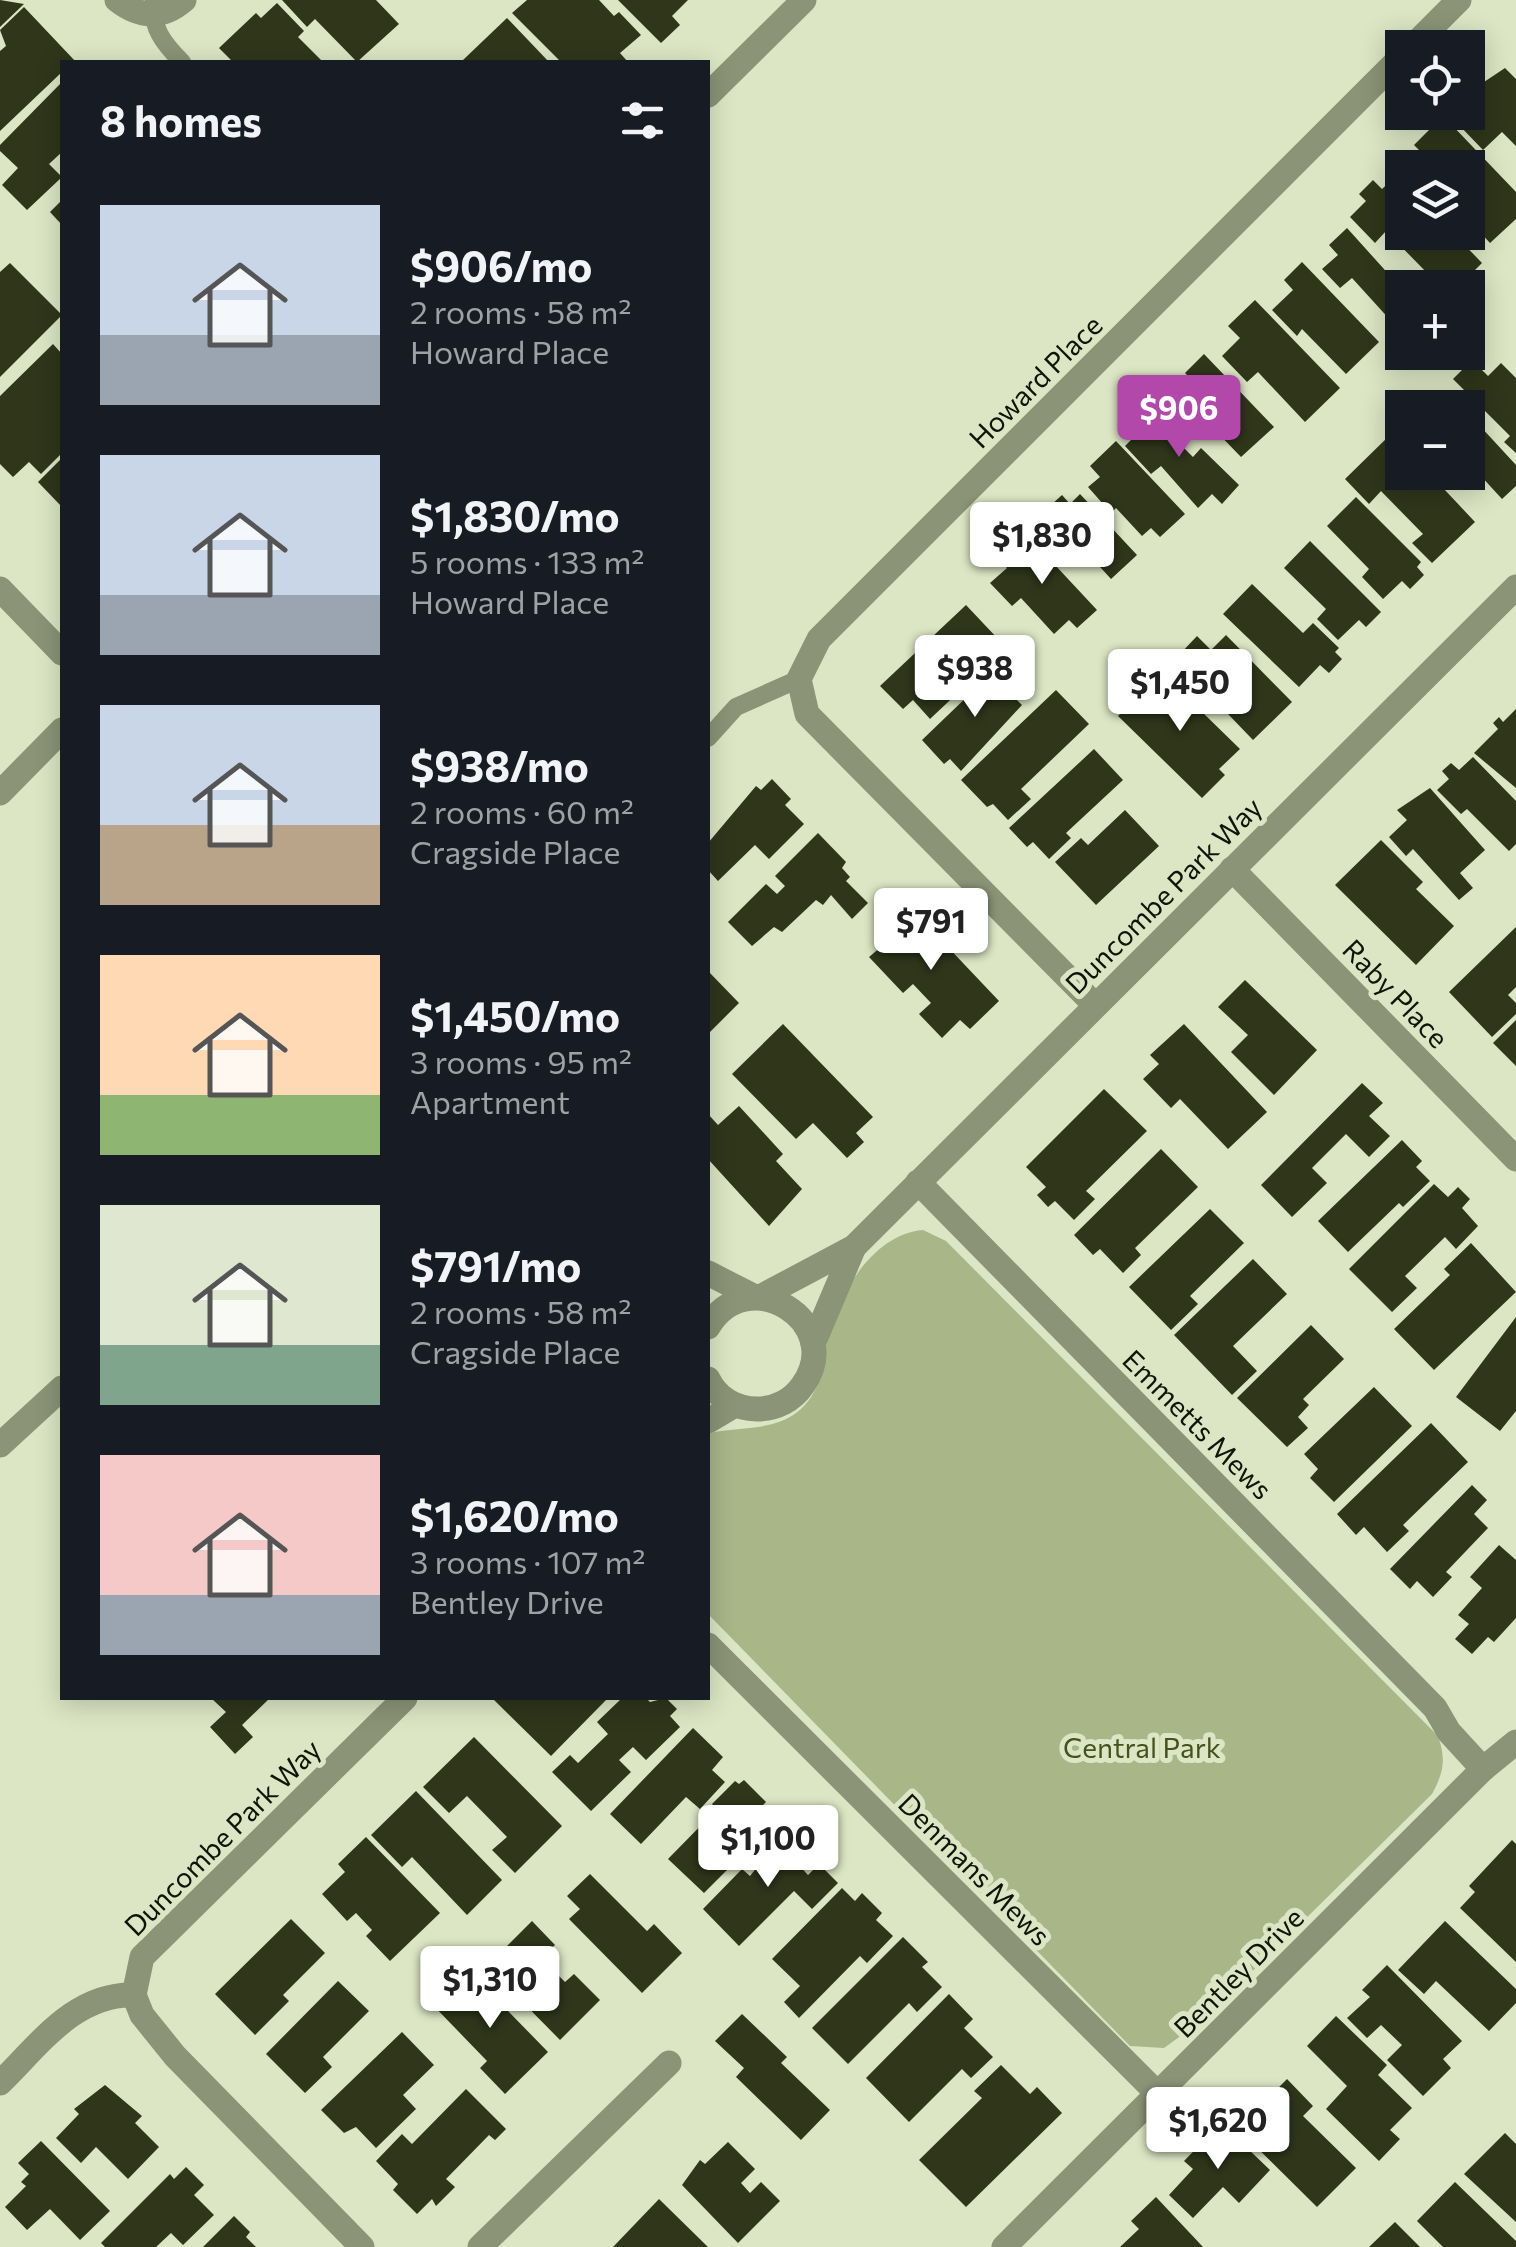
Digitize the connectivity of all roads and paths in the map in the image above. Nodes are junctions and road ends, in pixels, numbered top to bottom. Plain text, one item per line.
1 (118, 0) edge
2 (184, 0) edge
3 (804, 0) edge
4 (1459, 0) edge
5 (153, 8) edge
6 (1429, 30) edge
7 (180, 60) edge
8 (1385, 73) edge
9 (710, 93) edge
10 (1516, 587) edge
11 (0, 589) edge
12 (60, 651) edge
13 (799, 679) junction
14 (60, 732) edge
15 (710, 736) edge
16 (0, 793) edge
17 (1232, 869) junction
18 (1095, 1005) junction
19 (1516, 1159) edge
20 (918, 1182) junction
21 (854, 1247) junction
22 (710, 1273) edge
23 (758, 1296) junction
24 (710, 1324) edge
25 (813, 1344) junction
26 (710, 1381) edge
27 (60, 1390) edge
28 (734, 1405) junction
29 (710, 1419) edge
30 (0, 1444) edge
31 (710, 1647) edge
32 (403, 1700) edge
33 (1499, 1755) edge
34 (134, 1994) junction
35 (669, 2063) dead end
36 (0, 2083) edge
37 (1158, 2094) junction
38 (362, 2247) edge
39 (480, 2247) edge
40 (1004, 2247) edge

1 - 5 street
2 - 5 street
3 - 9 street
4 - 6 street
5 - 7 lane
8 - 13 street, Howard Place
10 - 17 street, Duncombe Park Way
11 - 12 street
13 - 15 lane
13 - 18 street
14 - 16 street
17 - 18 street, Duncombe Park Way
17 - 19 street, Raby Place
18 - 20 street, Duncombe Park Way
20 - 21 street, Duncombe Park Way
20 - 33 street, Emmetts Mews
21 - 23 street, Duncombe Park Way
21 - 25 street, Duncombe Park Way
22 - 23 street
23 - 24 street, Duncombe Park Way
23 - 25 street
25 - 28 street, Duncombe Park Way
26 - 28 street
27 - 30 street
28 - 29 street
31 - 37 street, Denmans Mews
32 - 34 street, Duncombe Park Way
33 - 37 street, Bentley Drive
34 - 36 street
34 - 38 street
35 - 39 street
37 - 40 street, Bentley Drive

